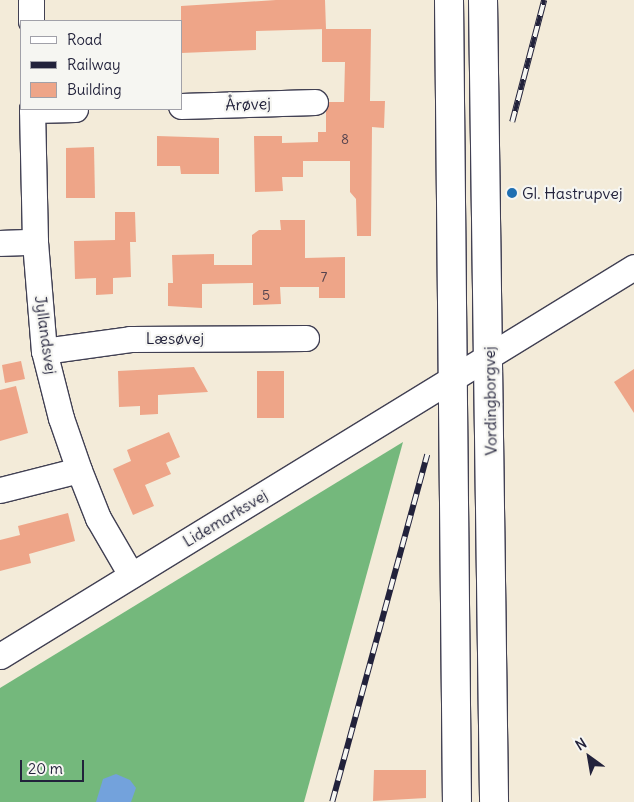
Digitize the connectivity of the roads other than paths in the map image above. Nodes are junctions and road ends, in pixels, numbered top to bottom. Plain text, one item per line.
1 (31, 0) edge
2 (449, 0) edge
3 (482, 0) edge
4 (31, 20) edge
5 (314, 102) dead end
6 (182, 106) edge
7 (32, 110) edge
8 (35, 242) junction
9 (0, 243) edge
10 (634, 267) edge
11 (306, 338) dead end
12 (44, 352) junction
13 (489, 354) junction
14 (451, 380) junction
15 (79, 470) junction
16 (0, 490) edge
17 (131, 575) junction
18 (0, 656) edge
19 (457, 802) edge
20 (494, 802) edge

1 - 4 street
2 - 14 main road
3 - 13 main road, Vordingborgvej
5 - 6 street, Årøvej
7 - 8 street, Jyllandsvej
8 - 9 street
8 - 12 street, Jyllandsvej
10 - 13 street, Lidemarksvej
11 - 12 street, Læsøvej
12 - 15 street, Jyllandsvej
13 - 14 street, Lidemarksvej
13 - 20 main road, Vordingborgvej
14 - 17 street, Lidemarksvej
14 - 19 main road
15 - 16 street
15 - 17 street, Jyllandsvej
17 - 18 street, Lidemarksvej

